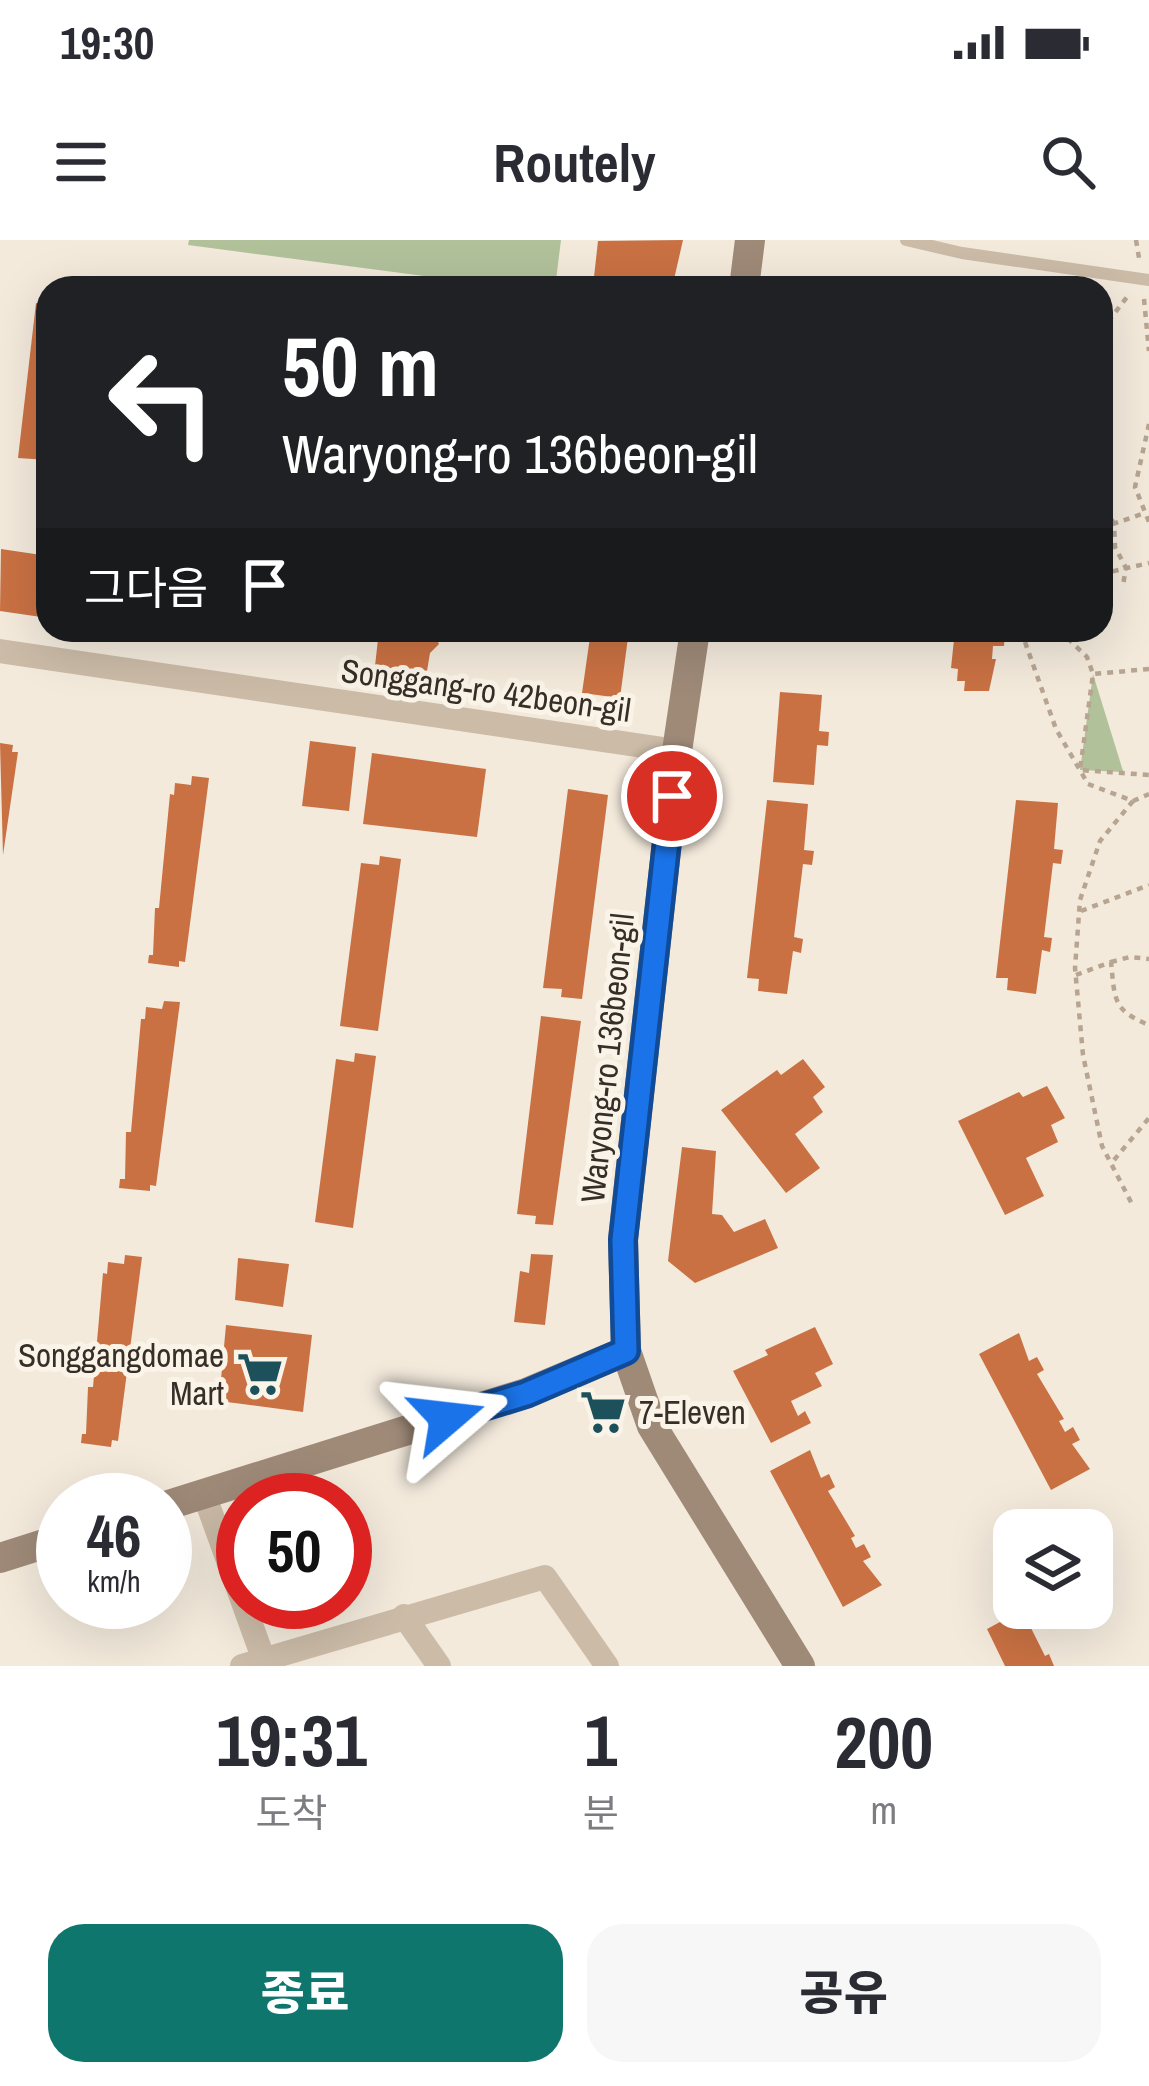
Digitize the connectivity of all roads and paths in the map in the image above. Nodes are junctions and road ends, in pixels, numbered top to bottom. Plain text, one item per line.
1 (750, 240) edge
2 (906, 240) edge
3 (746, 276) edge
4 (1146, 280) edge
5 (1113, 318) edge
6 (1149, 424) edge
7 (1145, 513) junction
8 (1149, 523) edge
9 (1114, 524) joint
10 (1149, 563) edge
11 (1126, 568) junction
12 (1113, 571) edge
13 (1123, 585) dead end
14 (692, 642) edge
15 (1025, 642) edge
16 (1071, 642) edge
17 (0, 651) edge
18 (1149, 669) edge
19 (1093, 674) junction
20 (677, 751) junction
21 (1080, 770) junction
22 (1149, 775) edge
23 (1149, 794) edge
24 (1132, 801) junction
25 (1149, 885) edge
26 (1080, 911) junction
27 (1149, 958) edge
28 (1111, 962) junction
29 (1076, 976) junction
30 (1149, 1025) edge
31 (1149, 1118) edge
32 (1112, 1162) junction
33 (1132, 1204) dead end
34 (626, 1351) junction
35 (205, 1494) junction
36 (192, 1498) edge
37 (36, 1547) edge
38 (0, 1558) edge
39 (404, 1616) junction
40 (256, 1664) edge
41 (439, 1666) edge
42 (607, 1666) edge
43 (800, 1666) edge

1 - 3 main road
2 - 4 lane
4 - 5 path
6 - 7 path
7 - 8 path
7 - 9 path
9 - 11 path
10 - 11 path
11 - 12 path
11 - 13 path
14 - 20 main road, Waryong-ro 136beon-gil
15 - 21 path
16 - 19 path
17 - 20 street, Songgang-ro 42beon-gil
18 - 19 path
19 - 21 path
20 - 34 main road, Waryong-ro 136beon-gil
21 - 22 path
21 - 24 path
23 - 24 path
24 - 26 path
25 - 26 path
26 - 29 path
27 - 28 path
28 - 29 path
28 - 30 path
29 - 32 path
31 - 32 path
32 - 33 path
34 - 35 main road
34 - 43 main road, Waryong-ro 136beon-gil
35 - 36 main road
35 - 40 street
37 - 38 main road
39 - 40 street
39 - 41 street
39 - 42 street

